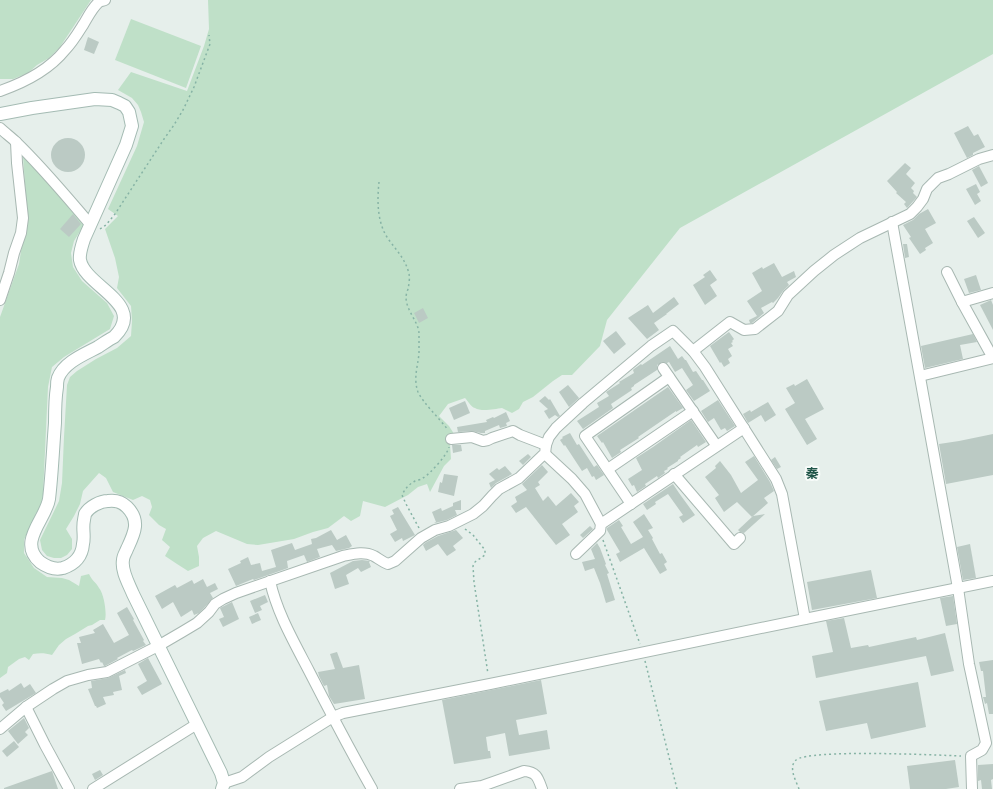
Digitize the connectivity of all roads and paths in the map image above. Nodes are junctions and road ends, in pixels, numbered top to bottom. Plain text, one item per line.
1 (105, 0) edge
2 (209, 35) dead end
3 (0, 91) edge
4 (0, 114) edge
5 (0, 128) edge
6 (16, 142) junction
7 (993, 155) edge
8 (379, 182) dead end
9 (892, 222) junction
10 (88, 229) junction
11 (947, 272) dead end
12 (993, 292) edge
13 (0, 300) edge
14 (962, 302) junction
15 (693, 351) junction
16 (993, 358) edge
17 (663, 368) dead end
18 (920, 376) junction
19 (669, 377) junction
20 (693, 411) junction
21 (744, 428) junction
22 (451, 439) junction
23 (716, 445) junction
24 (546, 450) junction
25 (608, 469) junction
26 (674, 474) junction
27 (631, 504) junction
28 (458, 522) junction
29 (601, 524) junction
30 (424, 536) junction
31 (740, 538) dead end
32 (576, 554) dead end
33 (270, 581) junction
34 (993, 581) edge
35 (958, 588) junction
36 (805, 619) junction
37 (158, 646) junction
38 (490, 684) junction
39 (26, 707) junction
40 (333, 718) junction
41 (196, 724) junction
42 (0, 729) edge
43 (971, 756) junction
44 (223, 786) edge
45 (69, 789) edge
46 (93, 789) edge
47 (372, 789) edge
48 (460, 789) edge
49 (542, 789) edge
50 (799, 789) edge
51 (972, 789) edge

1 - 3 street
2 - 10 path
4 - 10 street
5 - 6 street
6 - 10 street
6 - 13 street
7 - 9 street
8 - 22 path
9 - 15 street
9 - 18 street
10 - 37 street
11 - 14 street
12 - 14 street
14 - 16 street
15 - 21 street
15 - 24 street
16 - 18 street
17 - 19 street
18 - 35 street
19 - 20 street
19 - 25 street
20 - 23 street
20 - 25 street
21 - 23 street
21 - 36 street
22 - 24 street
22 - 30 path
23 - 26 street
24 - 28 street
24 - 29 street
25 - 27 street
26 - 27 street
26 - 31 street
27 - 29 street
28 - 30 street
28 - 38 path
29 - 32 street
30 - 33 street
33 - 37 street
33 - 40 street
34 - 35 street
35 - 36 street
35 - 43 street
36 - 38 street
37 - 39 street
37 - 41 street
38 - 40 street
39 - 42 street
39 - 45 street
40 - 44 street
40 - 47 street
41 - 44 street
41 - 46 street
43 - 50 path
43 - 51 street
48 - 49 street

